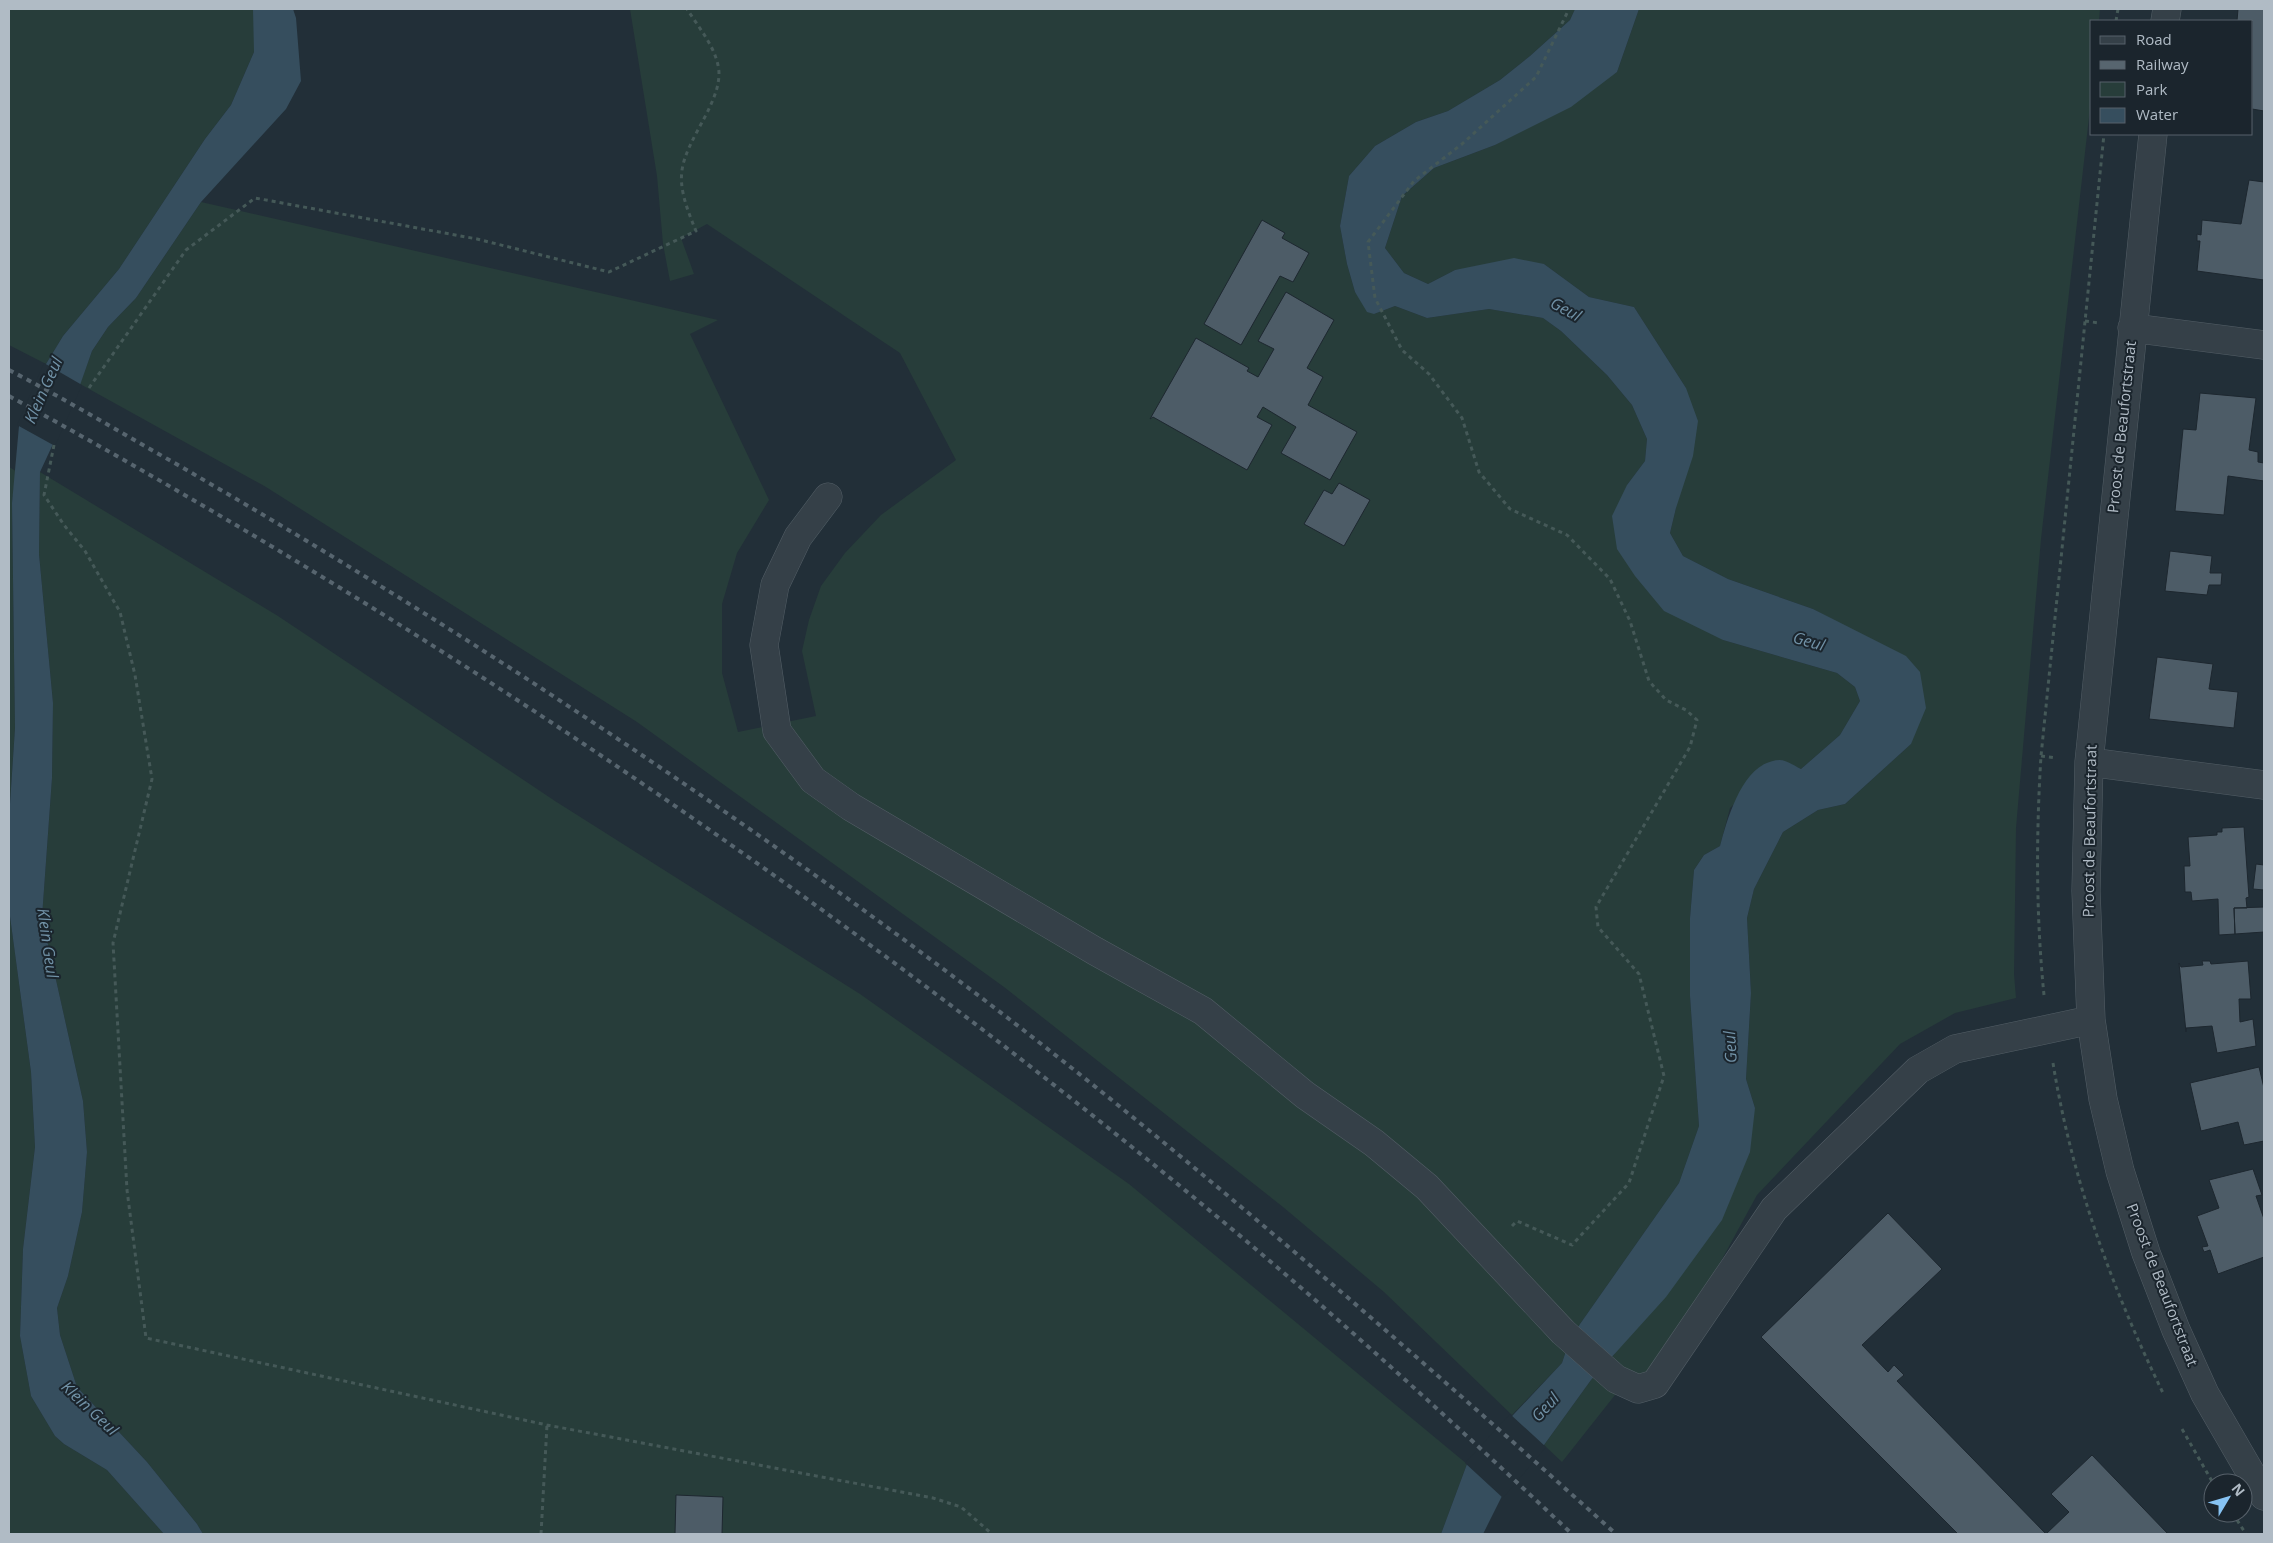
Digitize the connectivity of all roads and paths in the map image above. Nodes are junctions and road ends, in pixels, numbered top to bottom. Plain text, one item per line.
1 (687, 9) edge
2 (1569, 9) edge
3 (2153, 135) edge
4 (2132, 328) junction
5 (2264, 345) edge
6 (89, 388) dead end
7 (54, 446) dead end
8 (828, 497) dead end
9 (2089, 762) junction
10 (2264, 785) edge
11 (2091, 1020) junction
12 (1489, 1253) junction
13 (547, 1425) junction
14 (2264, 1496) edge
15 (2239, 1523) edge
16 (541, 1534) edge
17 (992, 1534) edge
18 (2246, 1534) edge

1 - 6 path
2 - 12 path
3 - 4 street, Proost de Beaufortstraat
4 - 5 street
4 - 9 street, Proost de Beaufortstraat
7 - 13 path
8 - 12 street
9 - 10 street
9 - 11 street, Proost de Beaufortstraat
11 - 12 street
11 - 14 street, Proost de Beaufortstraat
13 - 16 path
13 - 17 path
15 - 18 path

